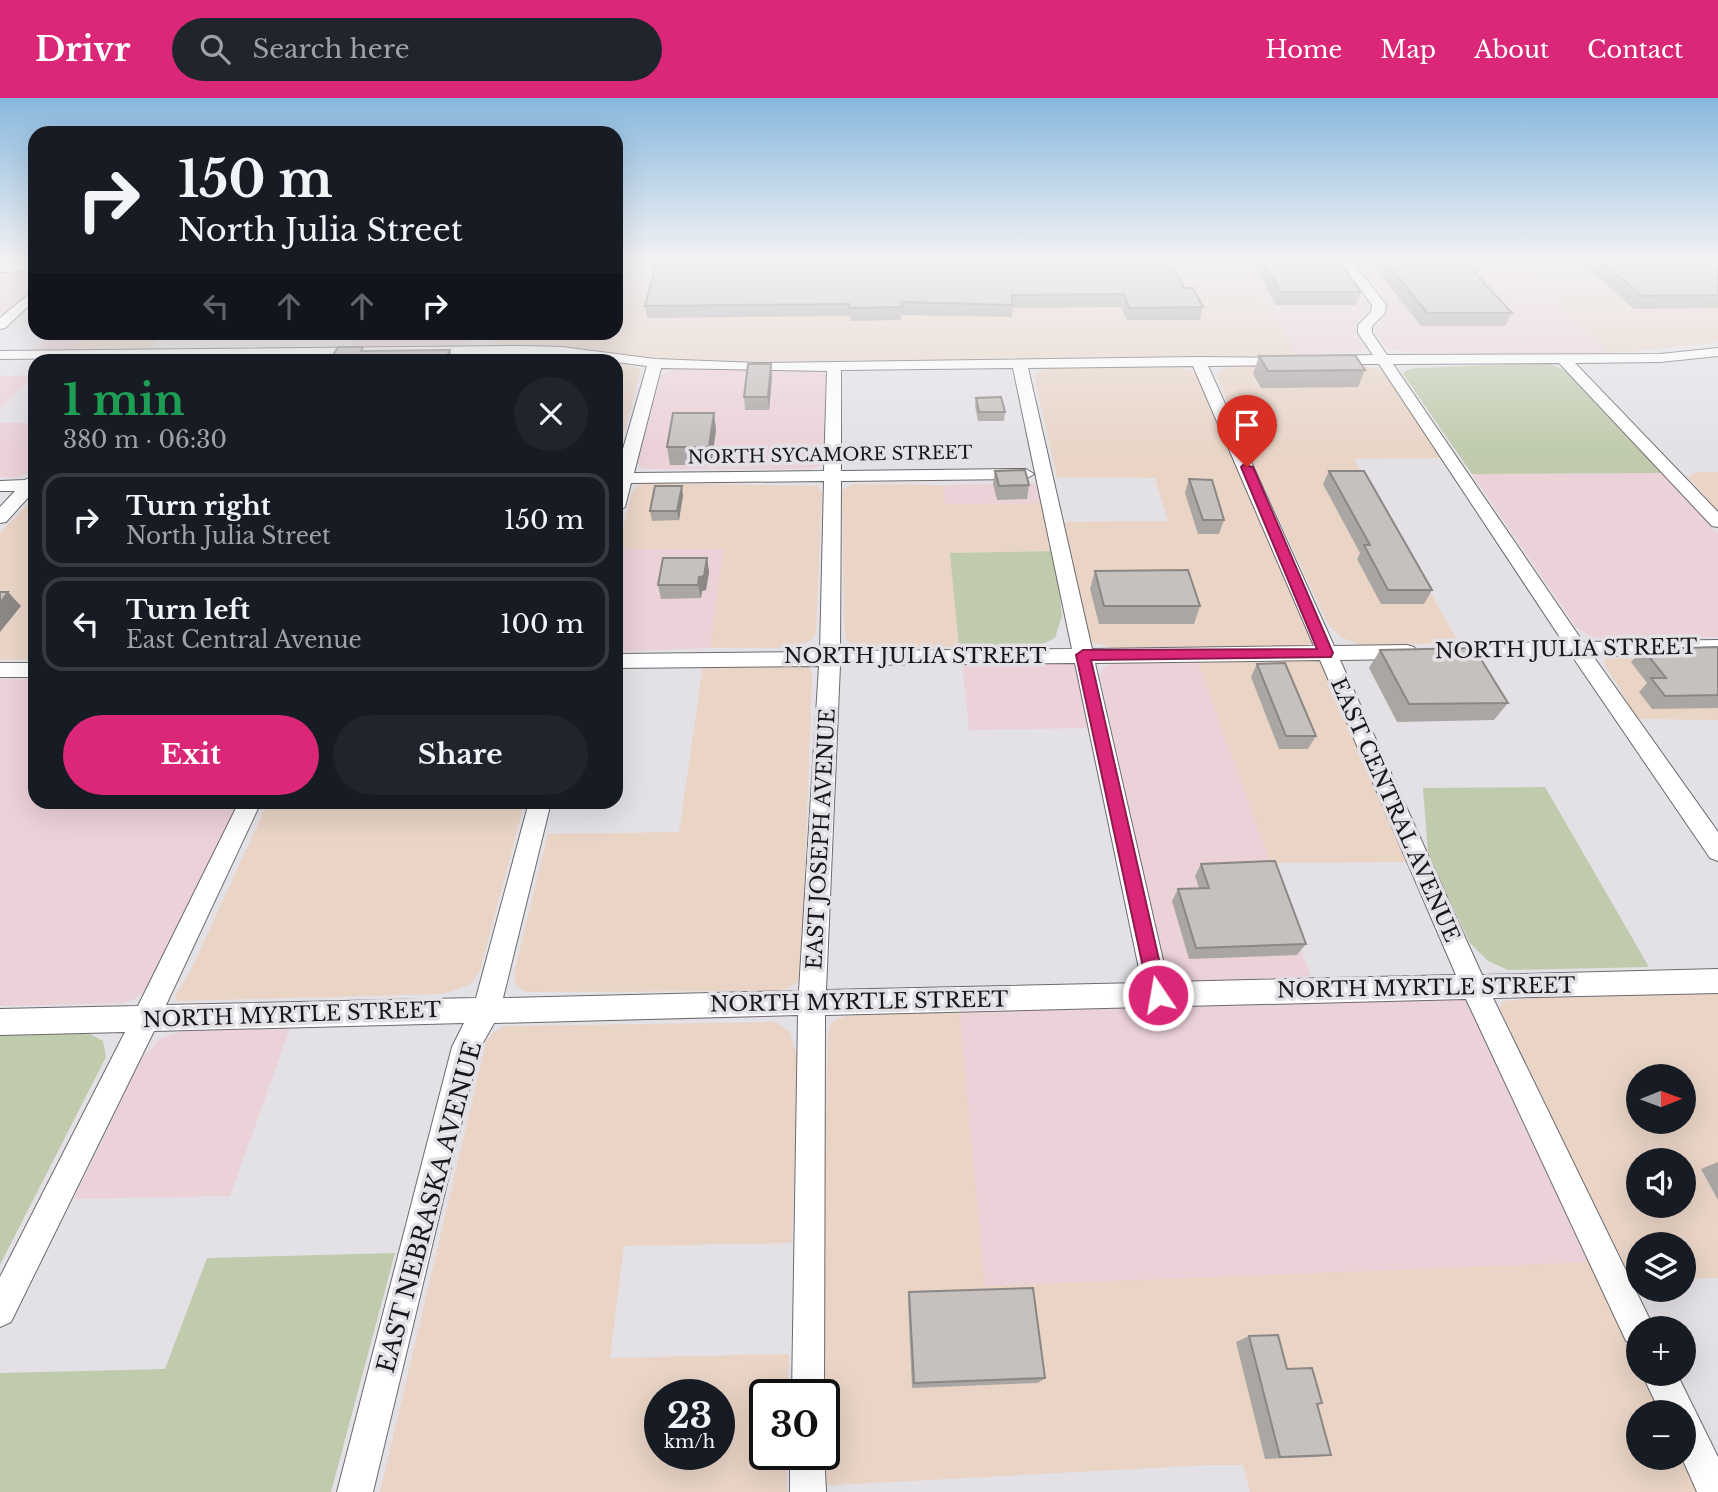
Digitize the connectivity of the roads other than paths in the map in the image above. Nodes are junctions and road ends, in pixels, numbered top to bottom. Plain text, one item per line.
1 (1364, 325) edge
2 (163, 340) dead end
3 (1718, 352) edge
4 (150, 354) edge
5 (496, 354) edge
6 (585, 354) edge
7 (0, 355) edge
8 (28, 355) edge
9 (623, 359) edge
10 (1563, 359) junction
11 (1383, 360) junction
12 (1198, 361) junction
13 (654, 363) junction
14 (1018, 363) junction
15 (834, 366) junction
16 (623, 468) edge
17 (1045, 474) junction
18 (831, 476) junction
19 (623, 478) edge
20 (28, 483) edge
21 (0, 486) edge
22 (28, 488) edge
23 (0, 518) edge
24 (1718, 522) edge
25 (1718, 647) edge
26 (1577, 648) junction
27 (1326, 653) junction
28 (1083, 655) junction
29 (830, 657) junction
30 (623, 661) edge
31 (0, 670) edge
32 (28, 670) edge
33 (247, 809) edge
34 (538, 809) edge
35 (1718, 851) edge
36 (1718, 981) edge
37 (1474, 987) junction
38 (1158, 995) junction
39 (812, 1003) junction
40 (487, 1009) junction
41 (145, 1020) junction
42 (0, 1022) edge
43 (0, 1311) edge
44 (1632, 1316) edge
45 (809, 1379) edge
46 (1696, 1450) edge
47 (808, 1470) edge
48 (355, 1492) edge
49 (808, 1492) edge
50 (1716, 1492) edge

1 - 11 street
2 - 4 street
3 - 10 street
5 - 6 street
7 - 8 street
9 - 13 street
10 - 11 street
10 - 24 street
11 - 12 street
11 - 26 street
12 - 14 street
12 - 27 street, EAST CENTRAL AVENUE
13 - 15 street
13 - 16 street
14 - 15 street
14 - 17 street
15 - 18 street, EAST JOSEPH AVENUE
17 - 18 street, NORTH SYCAMORE STREET
17 - 28 street
18 - 19 street, NORTH SYCAMORE STREET
18 - 29 street, EAST JOSEPH AVENUE
20 - 21 street
22 - 23 street
25 - 26 street, NORTH JULIA STREET
26 - 27 street, NORTH JULIA STREET
26 - 35 street
27 - 28 street, NORTH JULIA STREET
27 - 37 street, EAST CENTRAL AVENUE
28 - 29 street, NORTH JULIA STREET
28 - 38 street
29 - 30 street, NORTH JULIA STREET
29 - 39 street, EAST JOSEPH AVENUE
31 - 32 street
33 - 41 street
34 - 40 street, EAST NEBRASKA AVENUE
36 - 37 street, NORTH MYRTLE STREET
37 - 38 street, NORTH MYRTLE STREET
37 - 44 street, EAST CENTRAL AVENUE
38 - 39 street, NORTH MYRTLE STREET
39 - 40 street, NORTH MYRTLE STREET
39 - 45 street, EAST JOSEPH AVENUE
40 - 41 street, NORTH MYRTLE STREET
40 - 48 street, EAST NEBRASKA AVENUE
41 - 42 street, NORTH MYRTLE STREET
41 - 43 street
46 - 50 street
47 - 49 street

